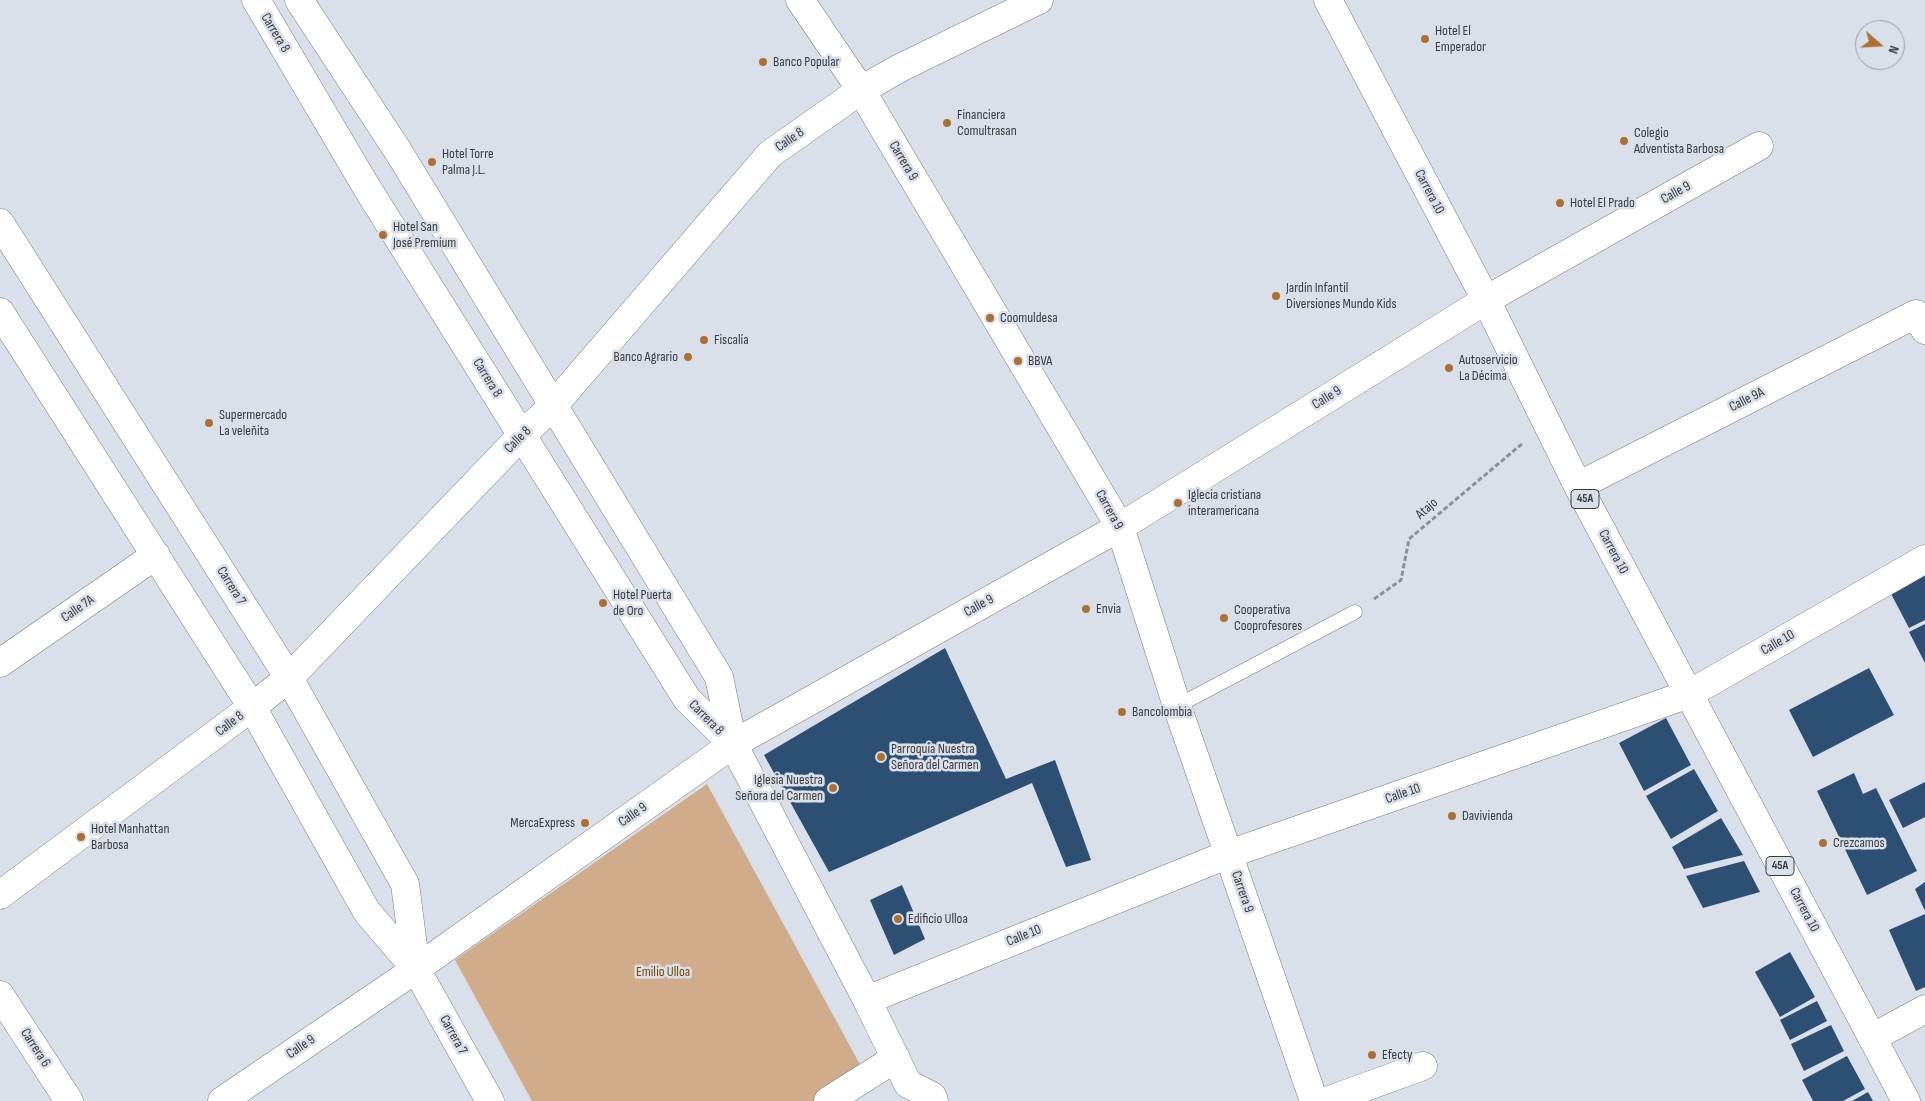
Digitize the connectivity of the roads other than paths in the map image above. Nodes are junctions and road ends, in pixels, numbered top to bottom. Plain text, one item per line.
1 (256, 0) edge
2 (299, 0) edge
3 (800, 0) edge
4 (1039, 0) edge
5 (1328, 0) edge
6 (861, 90) junction
7 (1759, 146) dead end
8 (0, 223) edge
9 (1486, 300) junction
10 (0, 312) edge
11 (1921, 322) edge
12 (554, 405) junction
13 (522, 435) junction
14 (1578, 486) junction
15 (1120, 527) junction
16 (156, 555) junction
17 (1925, 559) edge
18 (1355, 612) road end
19 (0, 663) edge
20 (289, 678) junction
21 (1689, 694) junction
22 (1177, 706) junction
23 (252, 707) junction
24 (733, 744) junction
25 (1229, 854) junction
26 (0, 895) edge
27 (416, 969) junction
28 (0, 996) edge
29 (867, 1000) junction
30 (1925, 1009) edge
31 (1872, 1038) junction
32 (896, 1058) junction
33 (1423, 1066) dead end
34 (905, 1093) edge
35 (69, 1101) edge
36 (222, 1101) edge
37 (490, 1101) edge
38 (828, 1101) edge
39 (934, 1101) edge
40 (1314, 1101) edge
41 (1327, 1101) edge
42 (1906, 1101) edge

1 - 13 main road, Carrera 8
2 - 12 main road, Carrera 8
3 - 6 main road, Carrera 9
4 - 6 main road, Calle 8
5 - 9 main road, Carrera 10 / 45A
6 - 12 main road, Calle 8
6 - 15 main road, Carrera 9
7 - 9 main road, Calle 9
8 - 20 main road, Carrera 7
9 - 14 main road, Carrera 10 / 45A
9 - 15 main road, Calle 9
10 - 16 main road, Carrera 7
11 - 14 main road, Calle 9A
12 - 13 main road, Calle 8
12 - 24 main road, Carrera 8
13 - 20 main road, Calle 8
13 - 24 main road, Carrera 8
14 - 21 main road, Carrera 10 / 45A
15 - 22 main road, Carrera 9
15 - 24 main road, Calle 9
16 - 19 main road, Calle 7A
16 - 23 main road, Carrera 7
17 - 21 main road, Calle 10
18 - 22 lane
20 - 23 main road, Calle 8
20 - 27 main road, Carrera 7
21 - 25 main road, Calle 10
21 - 31 main road, Carrera 10 / 45A
22 - 25 main road, Carrera 9
23 - 26 main road, Calle 8
23 - 27 main road, Carrera 7
24 - 27 main road, Calle 9
24 - 29 main road, Carrera 8
25 - 29 main road, Calle 10
25 - 40 main road, Carrera 9
27 - 36 main road, Calle 9
27 - 37 main road, Carrera 7
28 - 35 main road, Carrera 6
29 - 32 main road, Carrera 8
30 - 31 main road
31 - 42 main road, Carrera 10 / 45A
32 - 34 main road, Carrera 8
32 - 38 main road
33 - 41 main road
34 - 39 main road, Carrera 8

